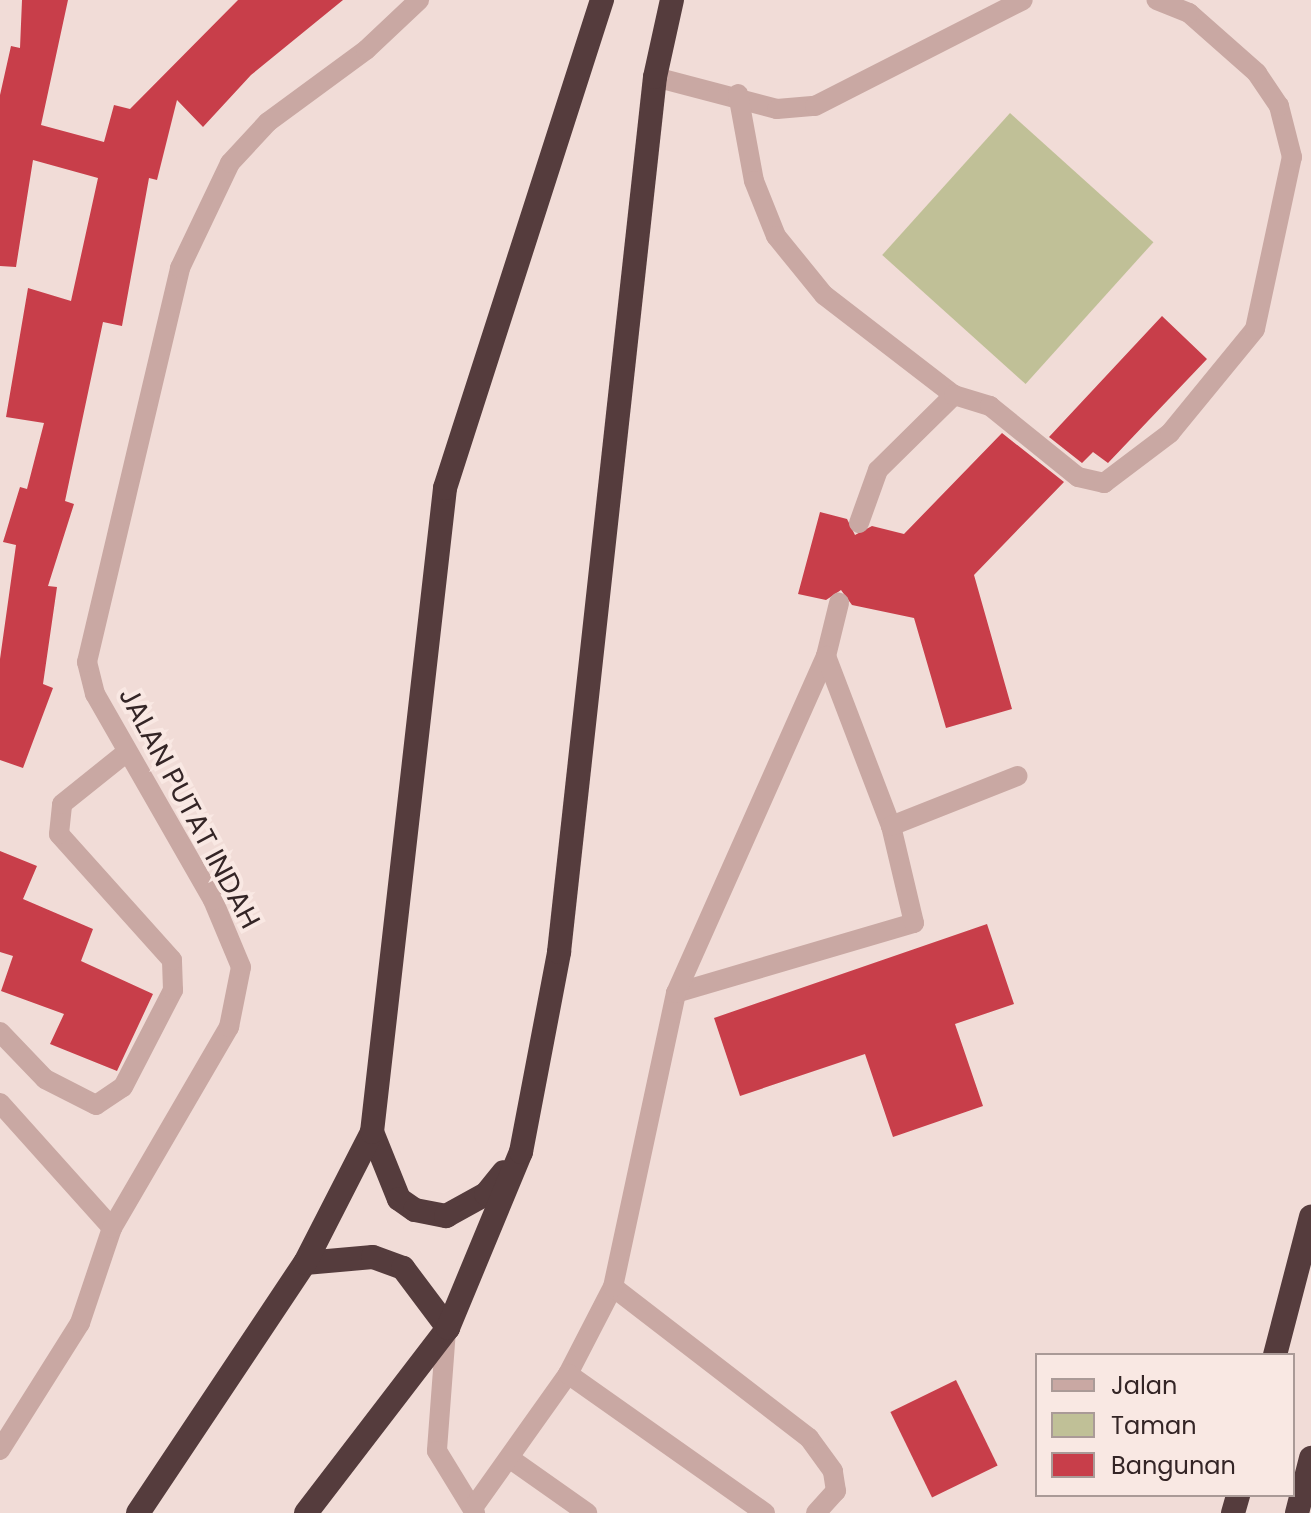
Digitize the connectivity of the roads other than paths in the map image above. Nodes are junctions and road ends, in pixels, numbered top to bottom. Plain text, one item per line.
1 (419, 0) edge
2 (602, 0) edge
3 (672, 0) edge
4 (1023, 0) edge
5 (1157, 0) edge
6 (655, 77) junction
7 (738, 94) junction
8 (954, 395) junction
9 (859, 523) dead end
10 (839, 603) dead end
11 (826, 656) junction
12 (127, 752) junction
13 (1017, 776) dead end
14 (891, 826) junction
15 (676, 993) junction
16 (0, 1032) edge
17 (0, 1103) edge
18 (372, 1132) junction
19 (521, 1152) junction
20 (1311, 1217) edge
21 (112, 1228) junction
22 (305, 1263) junction
23 (613, 1287) junction
24 (447, 1329) junction
25 (1276, 1353) edge
26 (568, 1374) junction
27 (0, 1450) edge
28 (1311, 1458) edge
29 (512, 1460) junction
30 (475, 1509) edge
31 (138, 1513) edge
32 (306, 1513) edge
33 (587, 1513) edge
34 (765, 1513) edge
35 (816, 1513) edge
36 (1297, 1513) edge

1 - 12 street, JALAN PUTAT INDAH
2 - 18 highway
3 - 6 highway
4 - 7 street
5 - 8 street
6 - 7 street
6 - 19 highway
7 - 8 street
8 - 9 street
10 - 11 street
11 - 14 street
11 - 15 street
12 - 16 street
12 - 21 street, JALAN PUTAT INDAH
13 - 14 street
14 - 15 street
15 - 23 street
17 - 21 street
18 - 19 highway
18 - 22 highway
19 - 24 highway
20 - 25 highway
21 - 27 street, JALAN PUTAT INDAH
22 - 24 highway
22 - 31 highway
23 - 26 street
23 - 35 street
24 - 30 street
24 - 32 highway
26 - 29 street
26 - 34 street
28 - 36 highway
29 - 30 street
29 - 33 street

